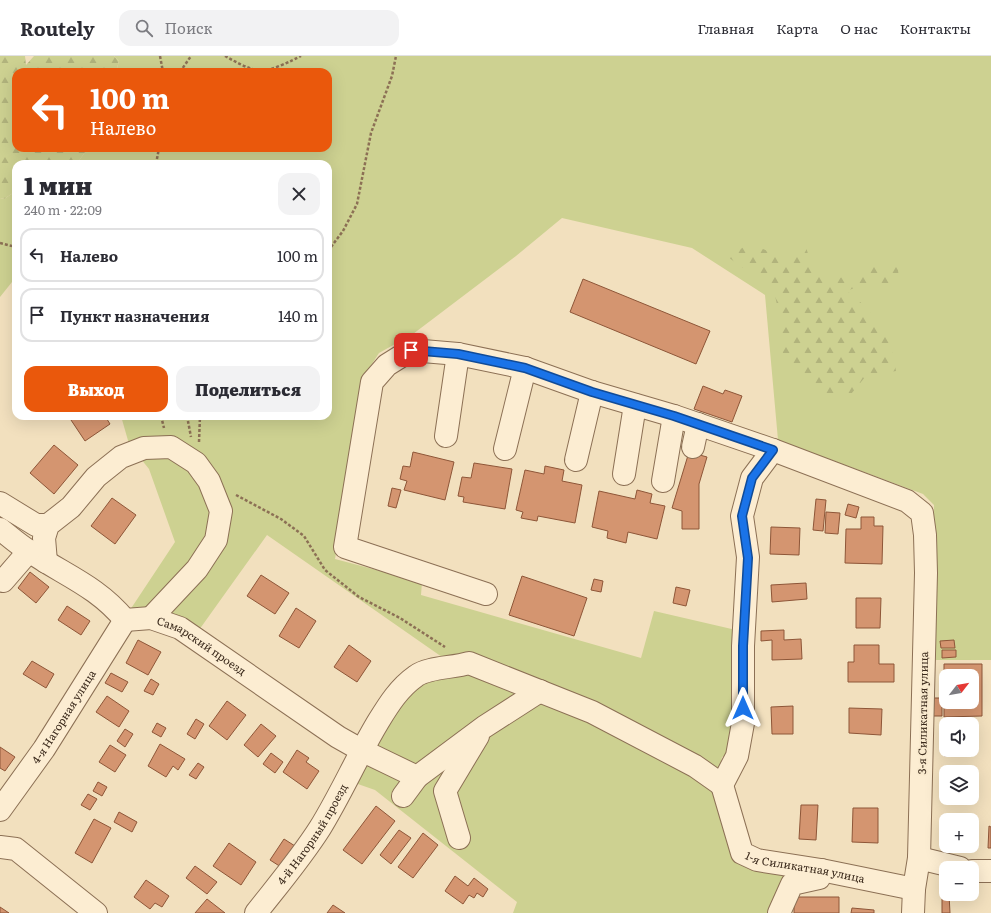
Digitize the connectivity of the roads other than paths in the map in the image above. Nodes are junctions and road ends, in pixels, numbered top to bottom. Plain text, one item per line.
1 (458, 354) junction
2 (525, 368) junction
3 (592, 392) junction
4 (635, 405) junction
5 (674, 416) junction
6 (698, 424) junction
7 (446, 436) dead end
8 (693, 447) dead end
9 (505, 449) dead end
10 (773, 450) junction
11 (576, 460) dead end
12 (624, 474) dead end
13 (663, 481) dead end
14 (0, 502) edge
15 (48, 525) junction
16 (0, 528) edge
17 (37, 556) junction
18 (3, 580) dead end
19 (486, 594) dead end
20 (151, 618) junction
21 (125, 620) junction
22 (540, 691) junction
23 (484, 727) junction
24 (361, 750) junction
25 (417, 777) junction
26 (722, 785) junction
27 (403, 796) dead end
28 (0, 810) edge
29 (459, 838) dead end
30 (0, 847) edge
31 (920, 858) junction
32 (939, 863) edge
33 (821, 870) junction
34 (979, 871) edge
35 (991, 871) edge
36 (914, 889) junction
37 (96, 913) edge
38 (256, 913) edge
39 (779, 913) edge
40 (913, 913) edge

1 - 2 street
1 - 7 street
1 - 19 street
2 - 3 street
2 - 9 street
3 - 4 street
3 - 11 street
4 - 5 street
4 - 12 street
5 - 6 street
5 - 13 street
6 - 8 street
6 - 10 street
10 - 26 street
10 - 31 street, 3-я Силикатная улица
14 - 15 street
15 - 17 street
15 - 20 street
16 - 17 street
17 - 18 street
17 - 21 street
20 - 21 street, Самарский проезд
20 - 24 street, Самарский проезд
21 - 28 street, 4-я Нагорная улица
22 - 23 street
22 - 24 street, 4-й Нагорный проезд
22 - 26 street
23 - 25 street
23 - 29 street
24 - 25 street, Самарский проезд
24 - 38 street, 4-й Нагорный проезд
25 - 27 street
26 - 33 street, 1-я Силикатная улица
30 - 37 street
31 - 32 street
31 - 36 street, 3-я Силикатная улица
33 - 36 street, 1-я Силикатная улица
33 - 39 street
34 - 35 street
36 - 40 street, 3-я Силикатная улица

